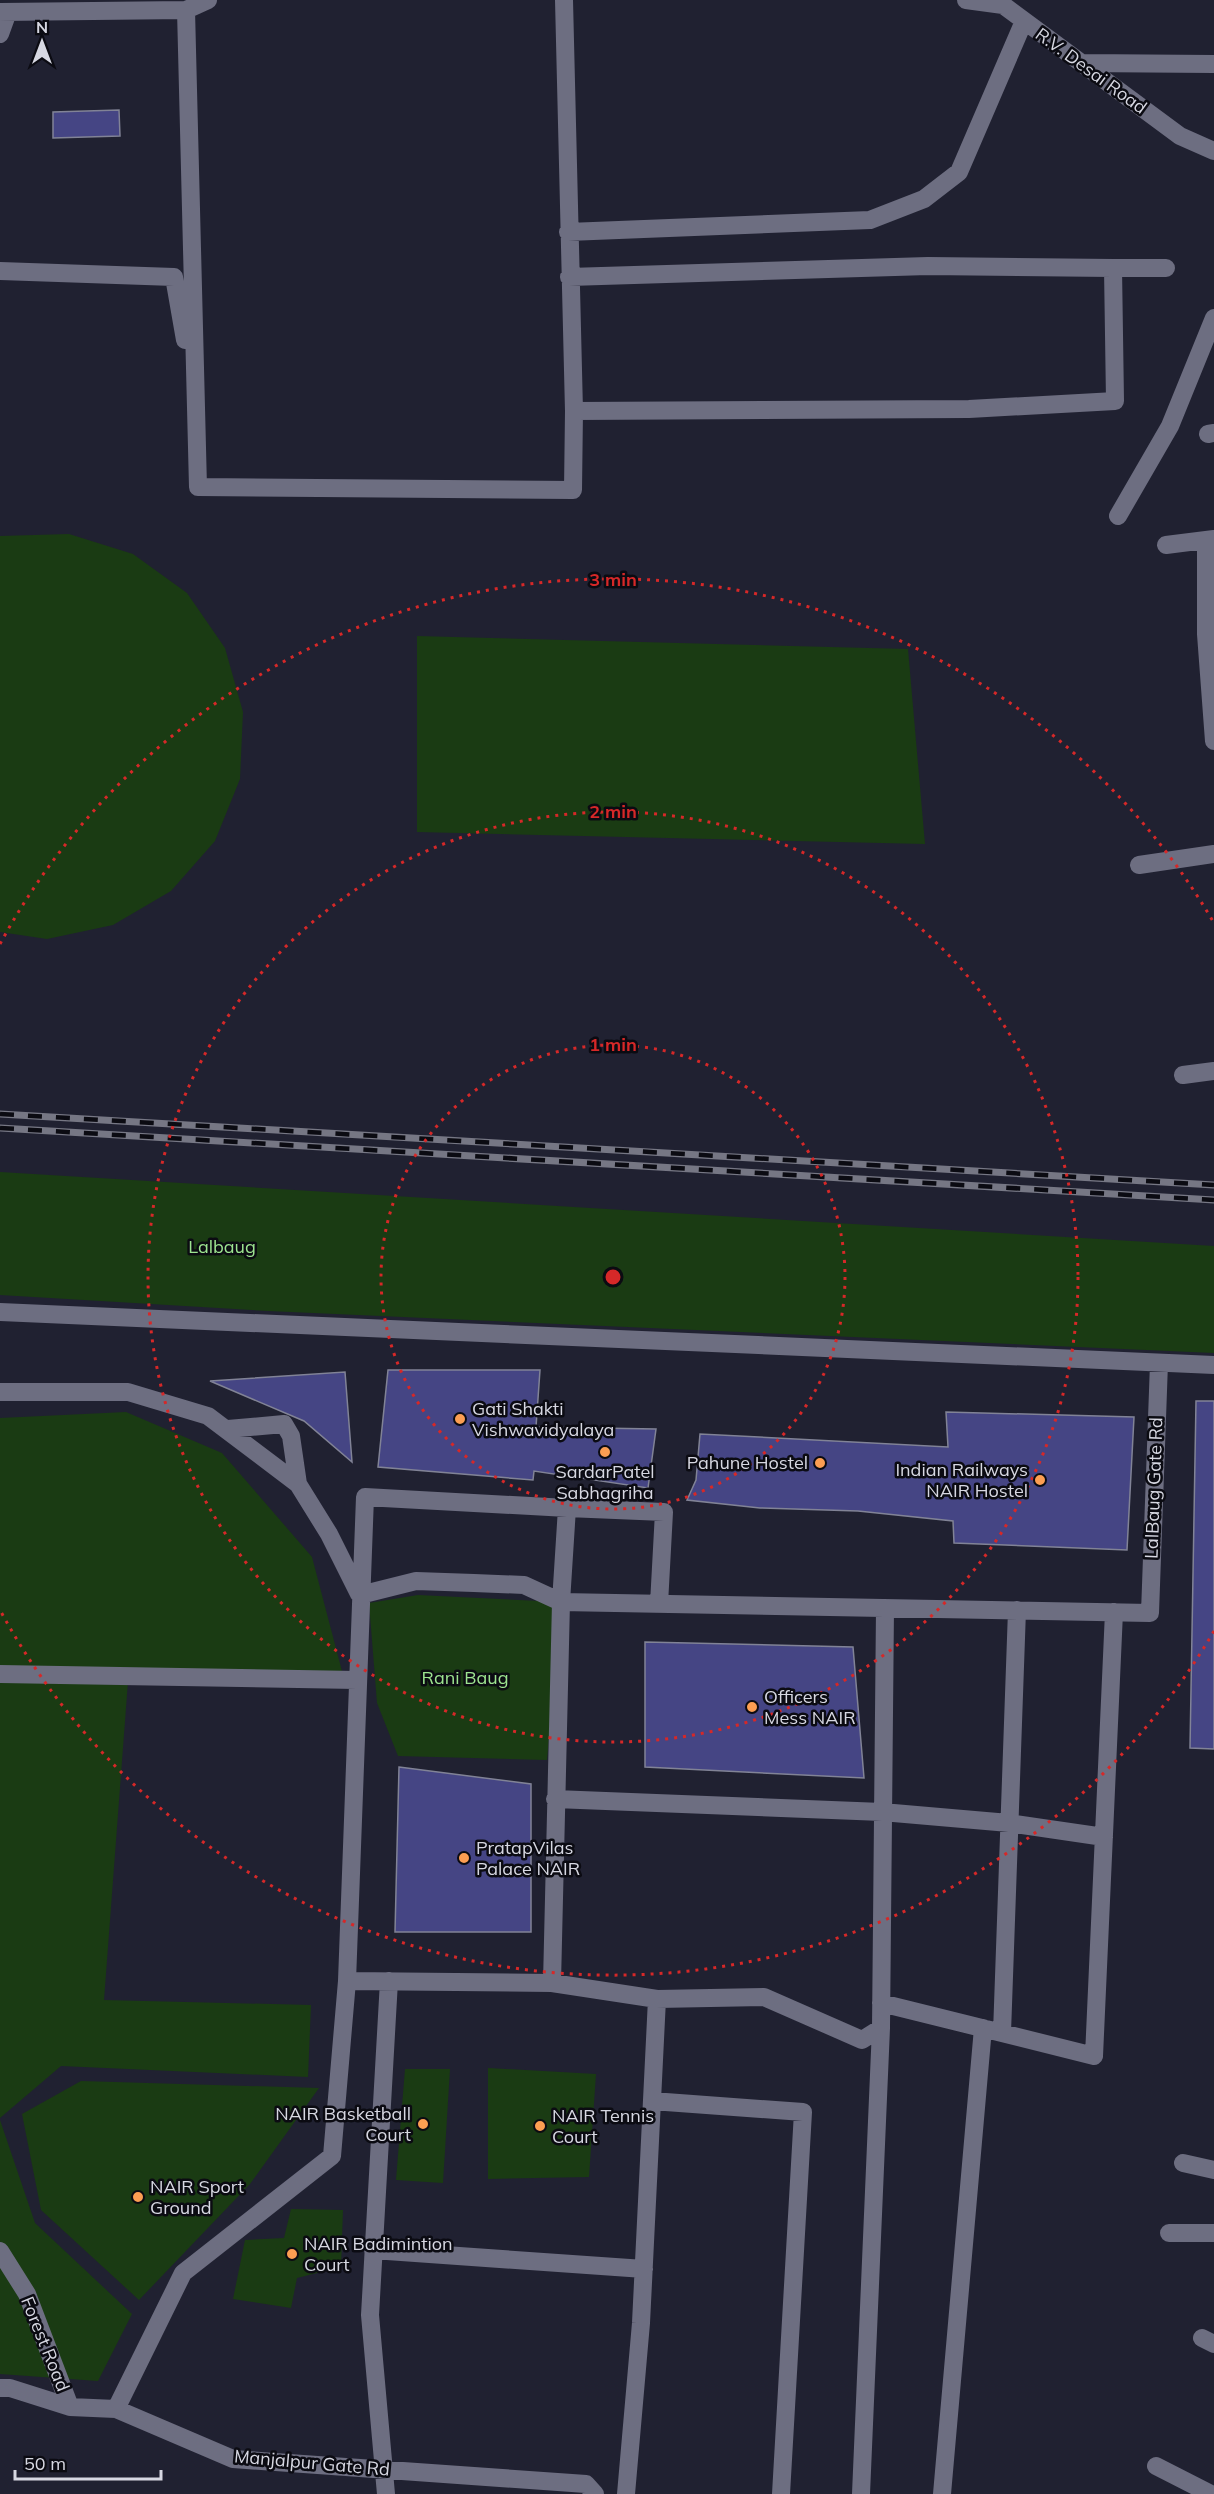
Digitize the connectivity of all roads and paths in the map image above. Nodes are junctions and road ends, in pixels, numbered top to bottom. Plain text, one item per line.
1 (208, 0) edge
2 (564, 0) edge
3 (966, 0) edge
4 (1006, 3) edge
5 (186, 9) junction
6 (4, 12) edge
7 (1024, 21) junction
8 (0, 34) edge
9 (1081, 63) junction
10 (1214, 64) edge
11 (1214, 151) edge
12 (568, 232) junction
13 (1113, 268) junction
14 (1166, 268) dead end
15 (0, 271) edge
16 (569, 278) junction
17 (1214, 318) edge
18 (196, 403) junction
19 (574, 411) junction
20 (1118, 516) dead end
21 (1210, 540) edge
22 (1166, 545) dead end
23 (1213, 707) edge
24 (1214, 741) edge
25 (1214, 854) edge
26 (1139, 865) dead end
27 (1214, 1071) edge
28 (1183, 1075) dead end
29 (0, 1301) edge
30 (0, 1312) edge
31 (395, 1331) junction
32 (1158, 1363) junction
33 (1214, 1365) edge
34 (0, 1392) edge
35 (228, 1428) junction
36 (298, 1484) junction
37 (567, 1508) junction
38 (360, 1595) junction
39 (561, 1602) junction
40 (659, 1604) junction
41 (885, 1608) junction
42 (1017, 1610) junction
43 (1114, 1612) junction
44 (0, 1674) edge
45 (357, 1680) junction
46 (555, 1799) junction
47 (882, 1812) junction
48 (1009, 1823) junction
49 (1104, 1837) junction
50 (347, 1981) junction
51 (389, 1981) junction
52 (552, 1983) junction
53 (657, 1999) junction
54 (881, 2003) junction
55 (881, 2028) junction
56 (983, 2028) junction
57 (1002, 2033) junction
58 (652, 2102) junction
59 (1183, 2163) dead end
60 (1214, 2170) edge
61 (1169, 2233) dead end
62 (1214, 2233) edge
63 (373, 2250) junction
64 (0, 2251) edge
65 (644, 2269) junction
66 (0, 2388) edge
67 (70, 2407) junction
68 (116, 2409) junction
69 (1155, 2466) dead end
70 (384, 2470) junction
71 (386, 2494) edge
72 (595, 2494) edge
73 (626, 2494) edge
74 (781, 2494) edge
75 (861, 2494) edge
76 (942, 2494) edge
77 (1211, 2494) edge

1 - 5 street
2 - 12 street
3 - 4 street, R.V. Desai Road
4 - 7 street, R.V. Desai Road
5 - 6 street
5 - 18 street
6 - 8 street
7 - 9 street, R.V. Desai Road
7 - 12 street
9 - 10 street
9 - 11 street, R.V. Desai Road
12 - 16 street
13 - 14 street
13 - 16 street
13 - 19 street
15 - 18 street
16 - 19 street
17 - 20 street
18 - 19 street
21 - 22 street
21 - 23 street
23 - 24 street
25 - 26 street
27 - 28 street
29 - 31 street
30 - 31 street
31 - 32 street
32 - 33 street
32 - 43 street, LalBaug Gate Rd
34 - 35 street
35 - 36 street
35 - 36 street
36 - 38 street
37 - 38 street
37 - 39 street
37 - 40 street
38 - 39 street
38 - 45 street
39 - 40 street
39 - 46 street
40 - 41 street
41 - 42 street
41 - 47 street
42 - 43 street
42 - 48 street
43 - 49 street
44 - 45 street
45 - 50 street
46 - 47 street
46 - 52 street
47 - 48 street
47 - 54 street
48 - 49 street
48 - 57 street
49 - 57 street
50 - 51 street
50 - 68 street
51 - 52 street
51 - 63 street
52 - 53 street
53 - 55 street
53 - 58 street
54 - 55 street
54 - 56 street
55 - 75 street
56 - 57 street
56 - 76 street
58 - 65 street
58 - 74 street
59 - 60 street
61 - 62 street
63 - 65 street
63 - 70 street
64 - 67 street, Forest Road
65 - 73 street
66 - 67 street, Manjalpur Gate Rd
67 - 68 street, Manjalpur Gate Rd
68 - 70 street, Manjalpur Gate Rd
69 - 77 street
70 - 71 street
70 - 72 street, Manjalpur Gate Rd

